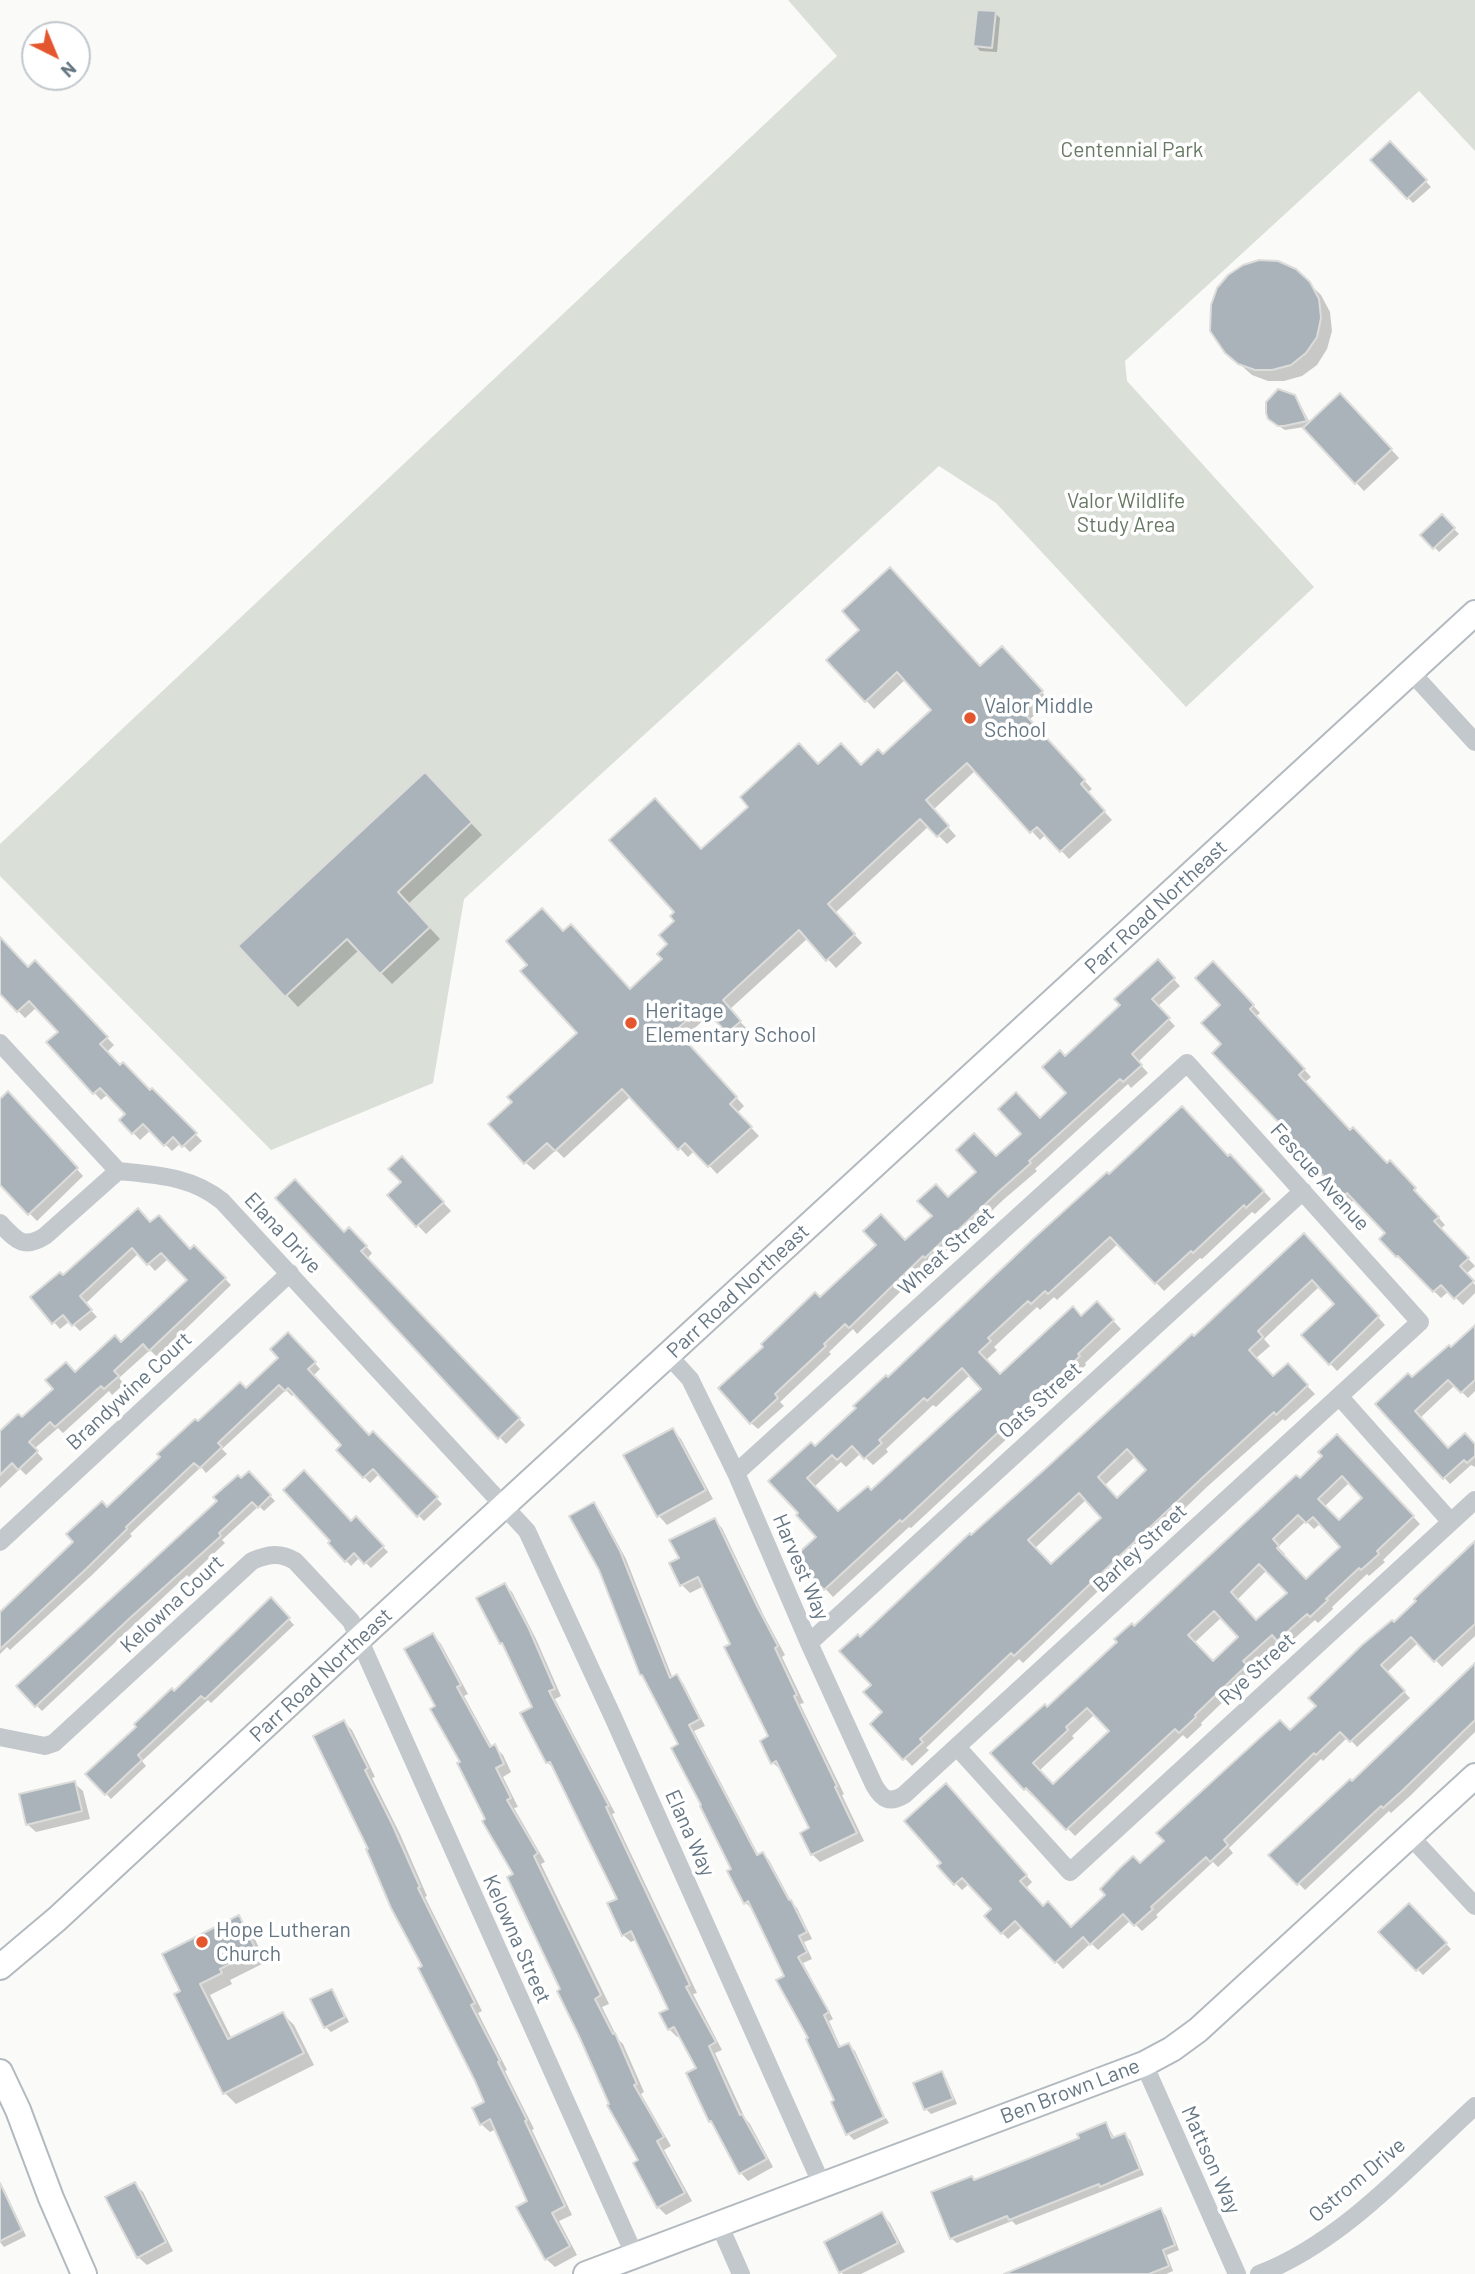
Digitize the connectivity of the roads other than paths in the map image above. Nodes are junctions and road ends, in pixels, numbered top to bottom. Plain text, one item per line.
1 (1475, 613) edge
2 (1411, 672) junction
3 (1475, 742) edge
4 (0, 1042) edge
5 (1187, 1063) joint
6 (118, 1171) junction
7 (1303, 1191) junction
8 (0, 1223) edge
9 (290, 1273) junction
10 (1420, 1322) joint
11 (668, 1355) junction
12 (1339, 1396) junction
13 (736, 1474) junction
14 (1475, 1500) edge
15 (504, 1506) junction
16 (1451, 1521) junction
17 (0, 1542) edge
18 (359, 1640) junction
19 (809, 1643) junction
20 (0, 1737) edge
21 (957, 1747) junction
22 (1475, 1776) edge
23 (888, 1800) joint
24 (1410, 1836) junction
25 (1475, 1906) edge
26 (0, 1967) edge
27 (1144, 2064) junction
28 (0, 2072) edge
29 (1475, 2106) edge
30 (822, 2185) junction
31 (719, 2224) junction
32 (635, 2256) junction
33 (84, 2274) edge
34 (586, 2274) edge
35 (741, 2274) edge
36 (1237, 2274) edge
37 (1259, 2274) edge

1 - 2 main road, Parr Road Northeast
2 - 3 street
2 - 11 main road, Parr Road Northeast
4 - 6 street
5 - 7 street, Fescue Avenue
5 - 13 street, Wheat Street
6 - 8 street
6 - 9 street, Elana Drive
7 - 10 street, Fescue Avenue
7 - 19 street, Oats Street
9 - 15 street, Elana Drive
9 - 17 street, Brandywine Court
10 - 12 street, Barley Street
11 - 13 street, Harvest Way
11 - 15 main road, Parr Road Northeast
12 - 16 street
12 - 21 street, Barley Street
13 - 19 street, Harvest Way
14 - 16 street, Rye Street
15 - 18 main road, Parr Road Northeast
15 - 30 street, Elana Way
16 - 21 street, Rye Street
18 - 20 street, Kelowna Court
18 - 26 main road, Parr Road Northeast
18 - 32 street, Kelowna Street
19 - 23 street, Harvest Way
21 - 23 street, Barley Street
22 - 24 main road, Ben Brown Lane
24 - 25 street
24 - 27 main road, Ben Brown Lane
27 - 30 main road, Ben Brown Lane
27 - 36 street, Mattson Way
28 - 33 main road
29 - 37 street, Ostrom Drive
30 - 31 main road, Ben Brown Lane
31 - 32 main road, Ben Brown Lane
31 - 35 street
32 - 34 main road, Ben Brown Lane

